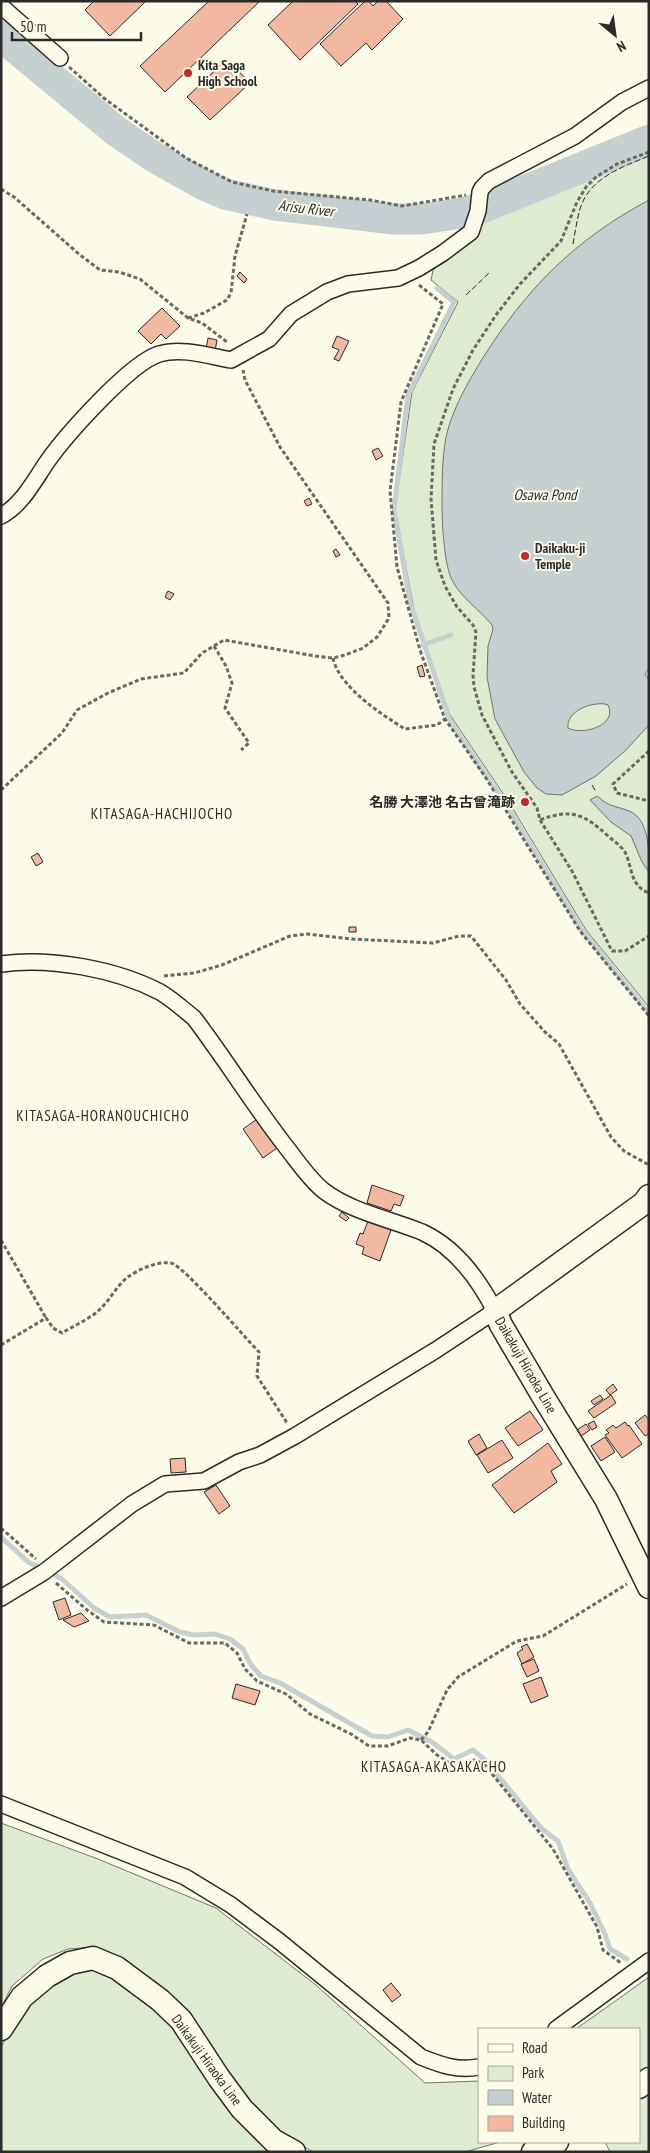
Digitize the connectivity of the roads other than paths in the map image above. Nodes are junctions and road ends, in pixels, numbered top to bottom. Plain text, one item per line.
1 (1, 6) edge
2 (60, 58) road end
3 (649, 88) edge
4 (1, 516) edge
5 (1, 964) edge
6 (649, 1196) edge
7 (495, 1311) junction
8 (646, 1581) edge
9 (1, 1598) edge
10 (1, 1804) edge
11 (649, 1961) edge
12 (557, 2028) edge
13 (1, 2029) edge
14 (478, 2067) edge
15 (294, 2152) edge

1 - 2 street
3 - 4 street
5 - 7 street
6 - 7 main road, Daikakuji Hiraoka Line
7 - 8 main road, Daikakuji Hiraoka Line
7 - 9 street
10 - 14 street
11 - 12 street
13 - 15 main road, Daikakuji Hiraoka Line

